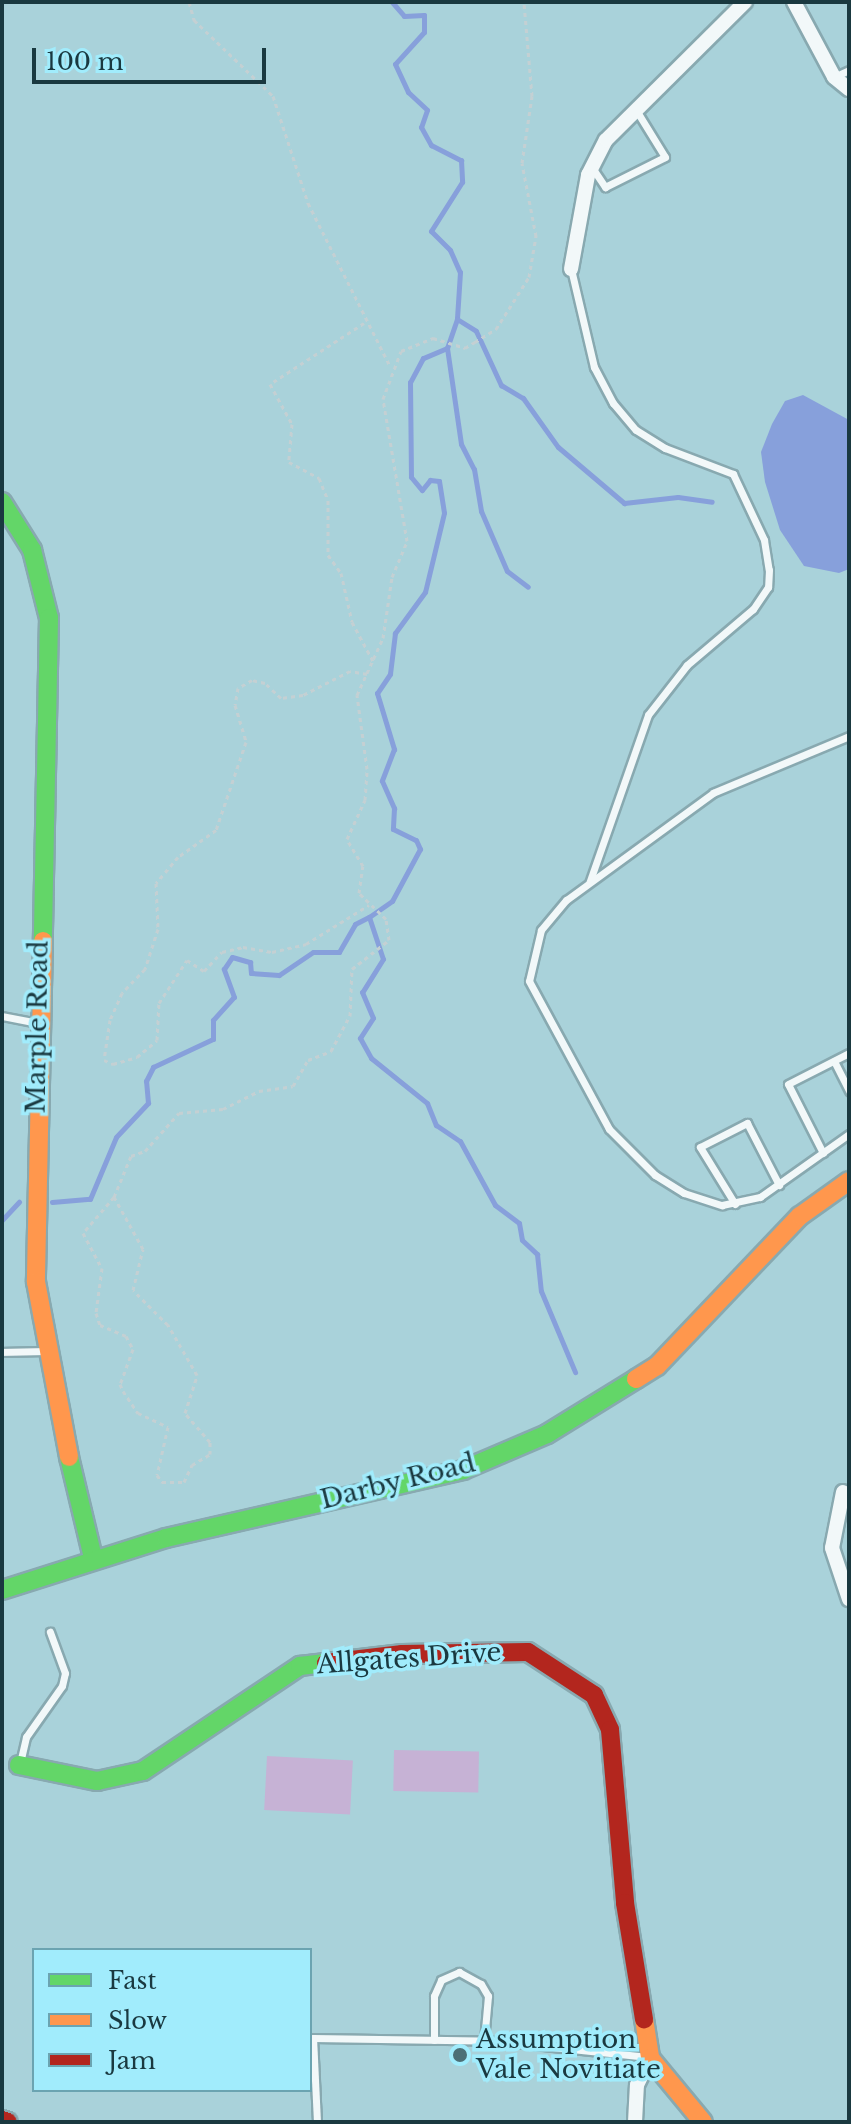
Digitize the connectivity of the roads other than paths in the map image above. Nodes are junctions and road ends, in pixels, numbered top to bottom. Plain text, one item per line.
1 (745, 2) edge
2 (794, 2) edge
3 (849, 70) edge
4 (834, 77) junction
5 (849, 89) edge
6 (635, 108) junction
7 (591, 167) junction
8 (571, 269) joint
9 (2, 502) edge
10 (849, 736) edge
11 (589, 883) junction
12 (2, 1016) edge
13 (38, 1023) junction
14 (849, 1053) edge
15 (834, 1061) junction
16 (849, 1091) edge
17 (849, 1134) edge
18 (823, 1153) junction
19 (849, 1181) edge
20 (779, 1185) junction
21 (735, 1204) junction
22 (45, 1351) junction
23 (2, 1352) edge
24 (843, 1492) dead end
25 (93, 1558) junction
26 (2, 1590) edge
27 (849, 1599) edge
28 (50, 1632) dead end
29 (19, 1765) joint
30 (434, 2040) junction
31 (484, 2041) junction
32 (650, 2058) junction
33 (2, 2120) edge
34 (8, 2122) edge
35 (317, 2122) edge
36 (635, 2122) edge
37 (703, 2122) edge

1 - 6 street
2 - 4 street
3 - 4 lane
4 - 5 street
6 - 7 street
6 - 7 lane
7 - 8 street
8 - 11 lane
9 - 13 street, Marple Road
10 - 11 lane
11 - 21 lane
12 - 13 lane
13 - 22 street, Marple Road
14 - 15 lane
15 - 16 lane
15 - 18 lane
17 - 18 lane
18 - 20 lane
19 - 25 street, Darby Road
20 - 21 lane
20 - 21 lane
22 - 23 lane
22 - 25 street, Marple Road
24 - 27 street
25 - 26 street, Darby Road
28 - 29 lane
29 - 32 street, Allgates Drive
30 - 31 lane
30 - 31 lane
30 - 35 lane
31 - 32 lane
32 - 36 street, Allgates Drive
32 - 37 street
33 - 34 street

